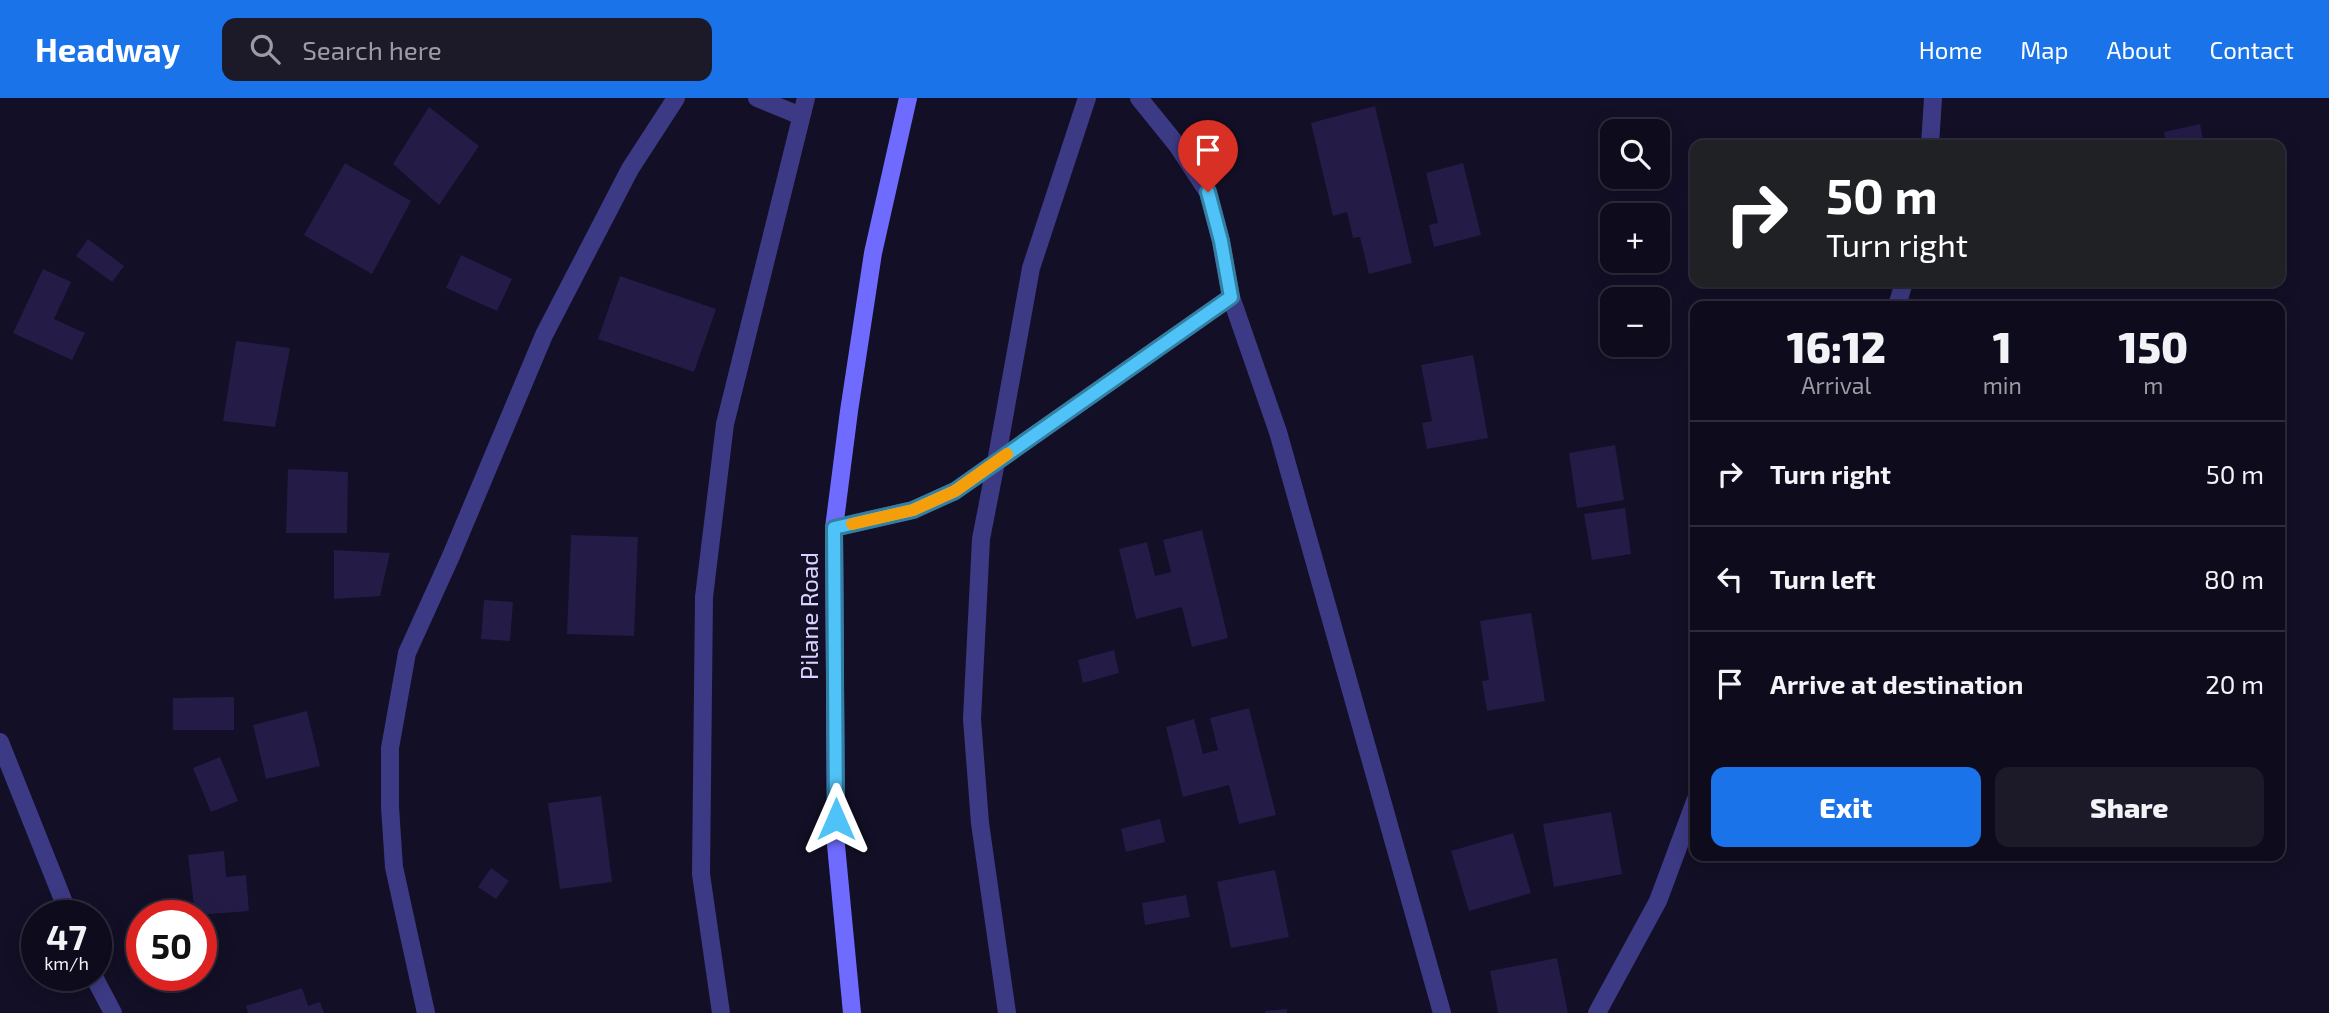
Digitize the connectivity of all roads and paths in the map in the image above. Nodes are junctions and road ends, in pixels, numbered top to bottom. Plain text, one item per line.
1 (676, 98) edge
2 (757, 98) edge
3 (806, 98) edge
4 (908, 98) edge
5 (1087, 98) edge
6 (1139, 98) edge
7 (1933, 98) edge
8 (801, 116) junction
9 (1930, 140) edge
10 (1231, 297) junction
11 (996, 462) junction
12 (834, 528) junction
13 (0, 742) edge
14 (1690, 815) edge
15 (63, 900) edge
16 (101, 991) edge
17 (113, 1013) edge
18 (426, 1013) edge
19 (721, 1013) edge
20 (852, 1013) edge
21 (1007, 1013) edge
22 (1442, 1013) edge
23 (1597, 1013) edge

1 - 18 street
2 - 8 street
3 - 8 street
4 - 12 main road, Pilane Road
5 - 11 street
6 - 10 street
7 - 9 street
8 - 19 street
10 - 11 street
10 - 22 street
11 - 12 street
11 - 21 street
12 - 20 main road, Pilane Road
13 - 15 street
14 - 23 street
16 - 17 street

